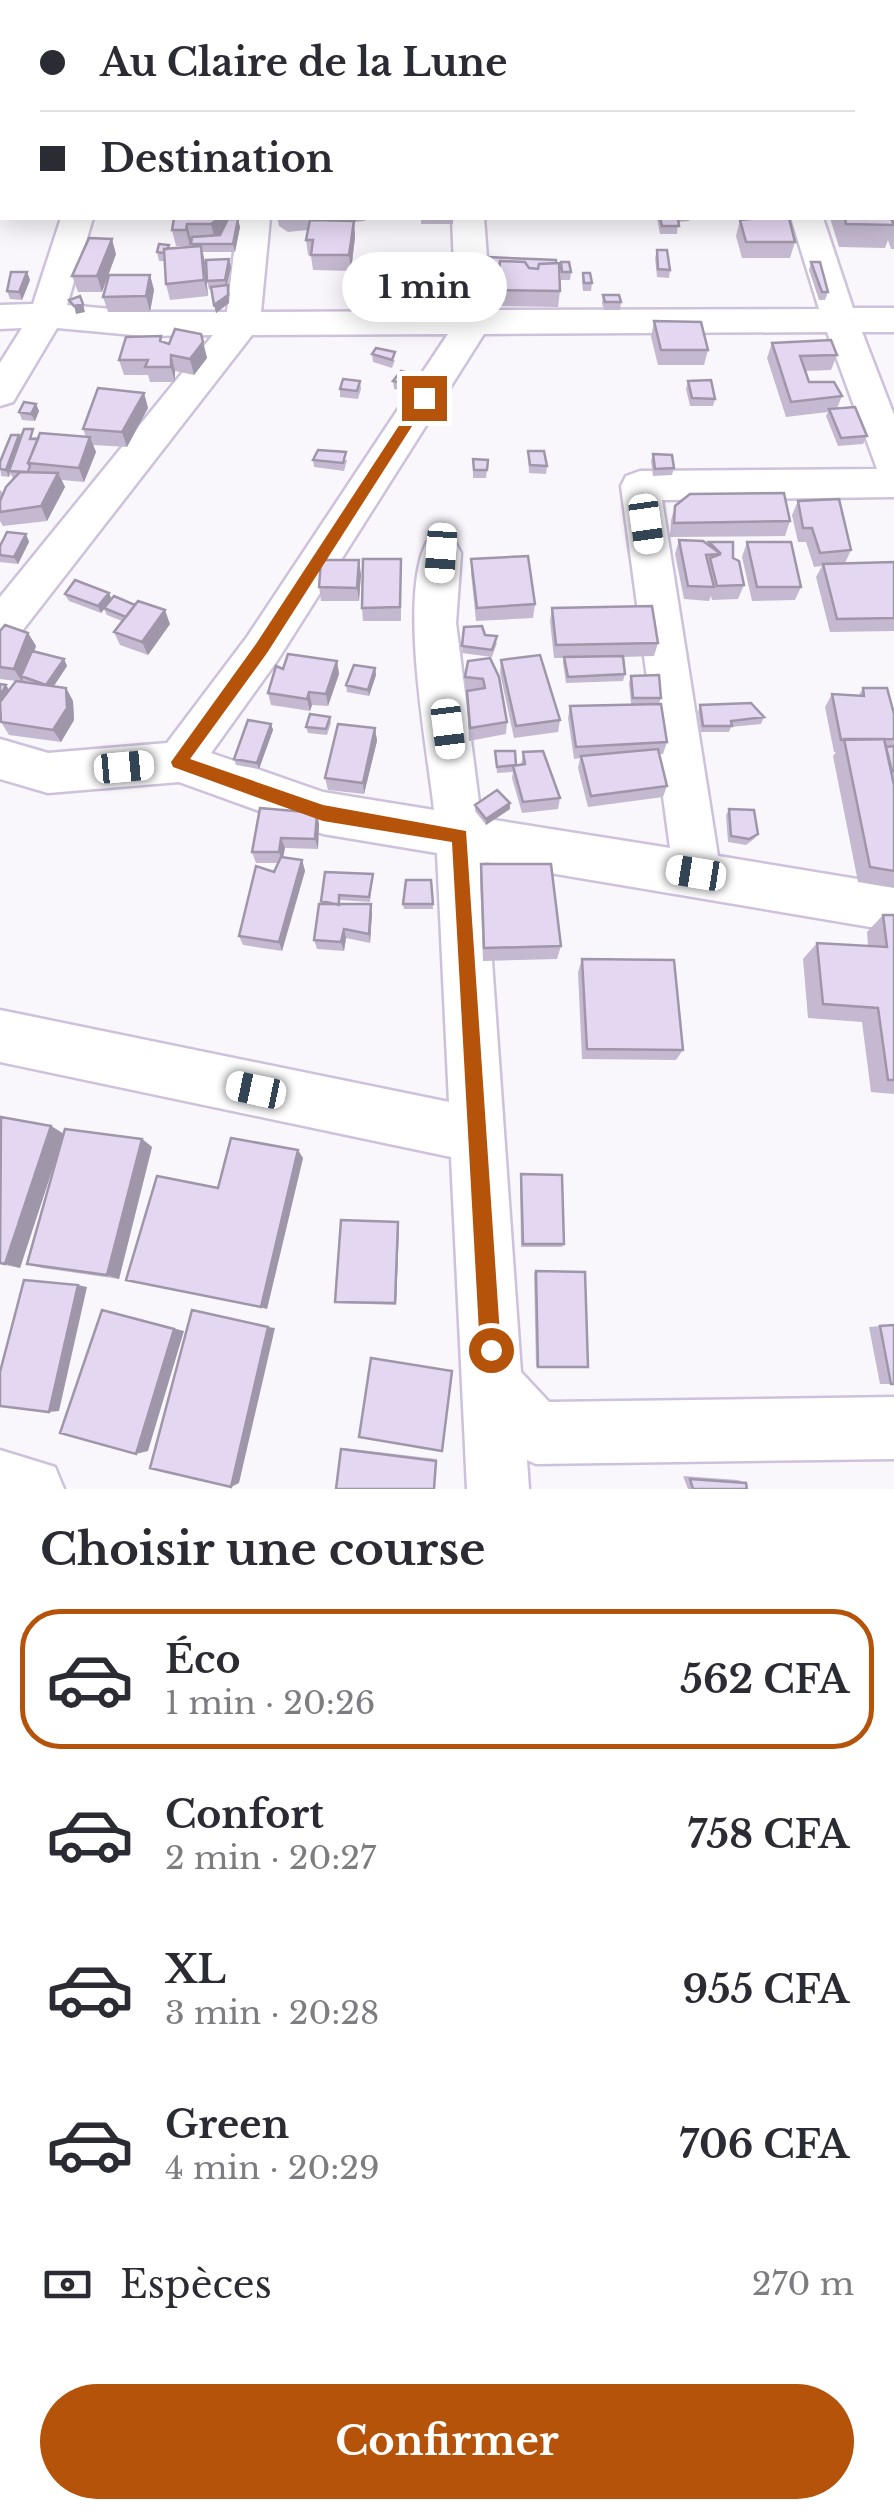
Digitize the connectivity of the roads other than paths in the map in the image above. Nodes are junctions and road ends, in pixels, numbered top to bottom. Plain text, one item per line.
1 (77, 220) edge
2 (254, 220) edge
3 (468, 220) edge
4 (808, 220) edge
5 (0, 316) edge
6 (47, 316) junction
7 (894, 320) edge
8 (840, 321) junction
9 (243, 322) junction
10 (474, 322) junction
11 (0, 393) edge
12 (894, 464) edge
13 (894, 482) edge
14 (441, 553) dead end
15 (0, 628) edge
16 (0, 758) edge
17 (179, 762) junction
18 (460, 836) junction
19 (696, 873) junction
20 (894, 908) edge
21 (0, 1036) edge
22 (476, 1135) junction
23 (493, 1386) junction
24 (894, 1428) edge
25 (0, 1481) edge
26 (33, 1489) edge
27 (498, 1489) edge

1 - 6 street
2 - 9 street
3 - 10 street
4 - 8 street
5 - 6 street
6 - 9 street
6 - 11 street
7 - 8 street
8 - 10 street
8 - 12 street
9 - 10 street
9 - 15 street
10 - 17 street
13 - 19 street
14 - 18 street
16 - 17 street
17 - 18 street
18 - 19 street
18 - 22 street
19 - 20 street
21 - 22 street
22 - 23 street
23 - 24 street
23 - 27 street
25 - 26 street

